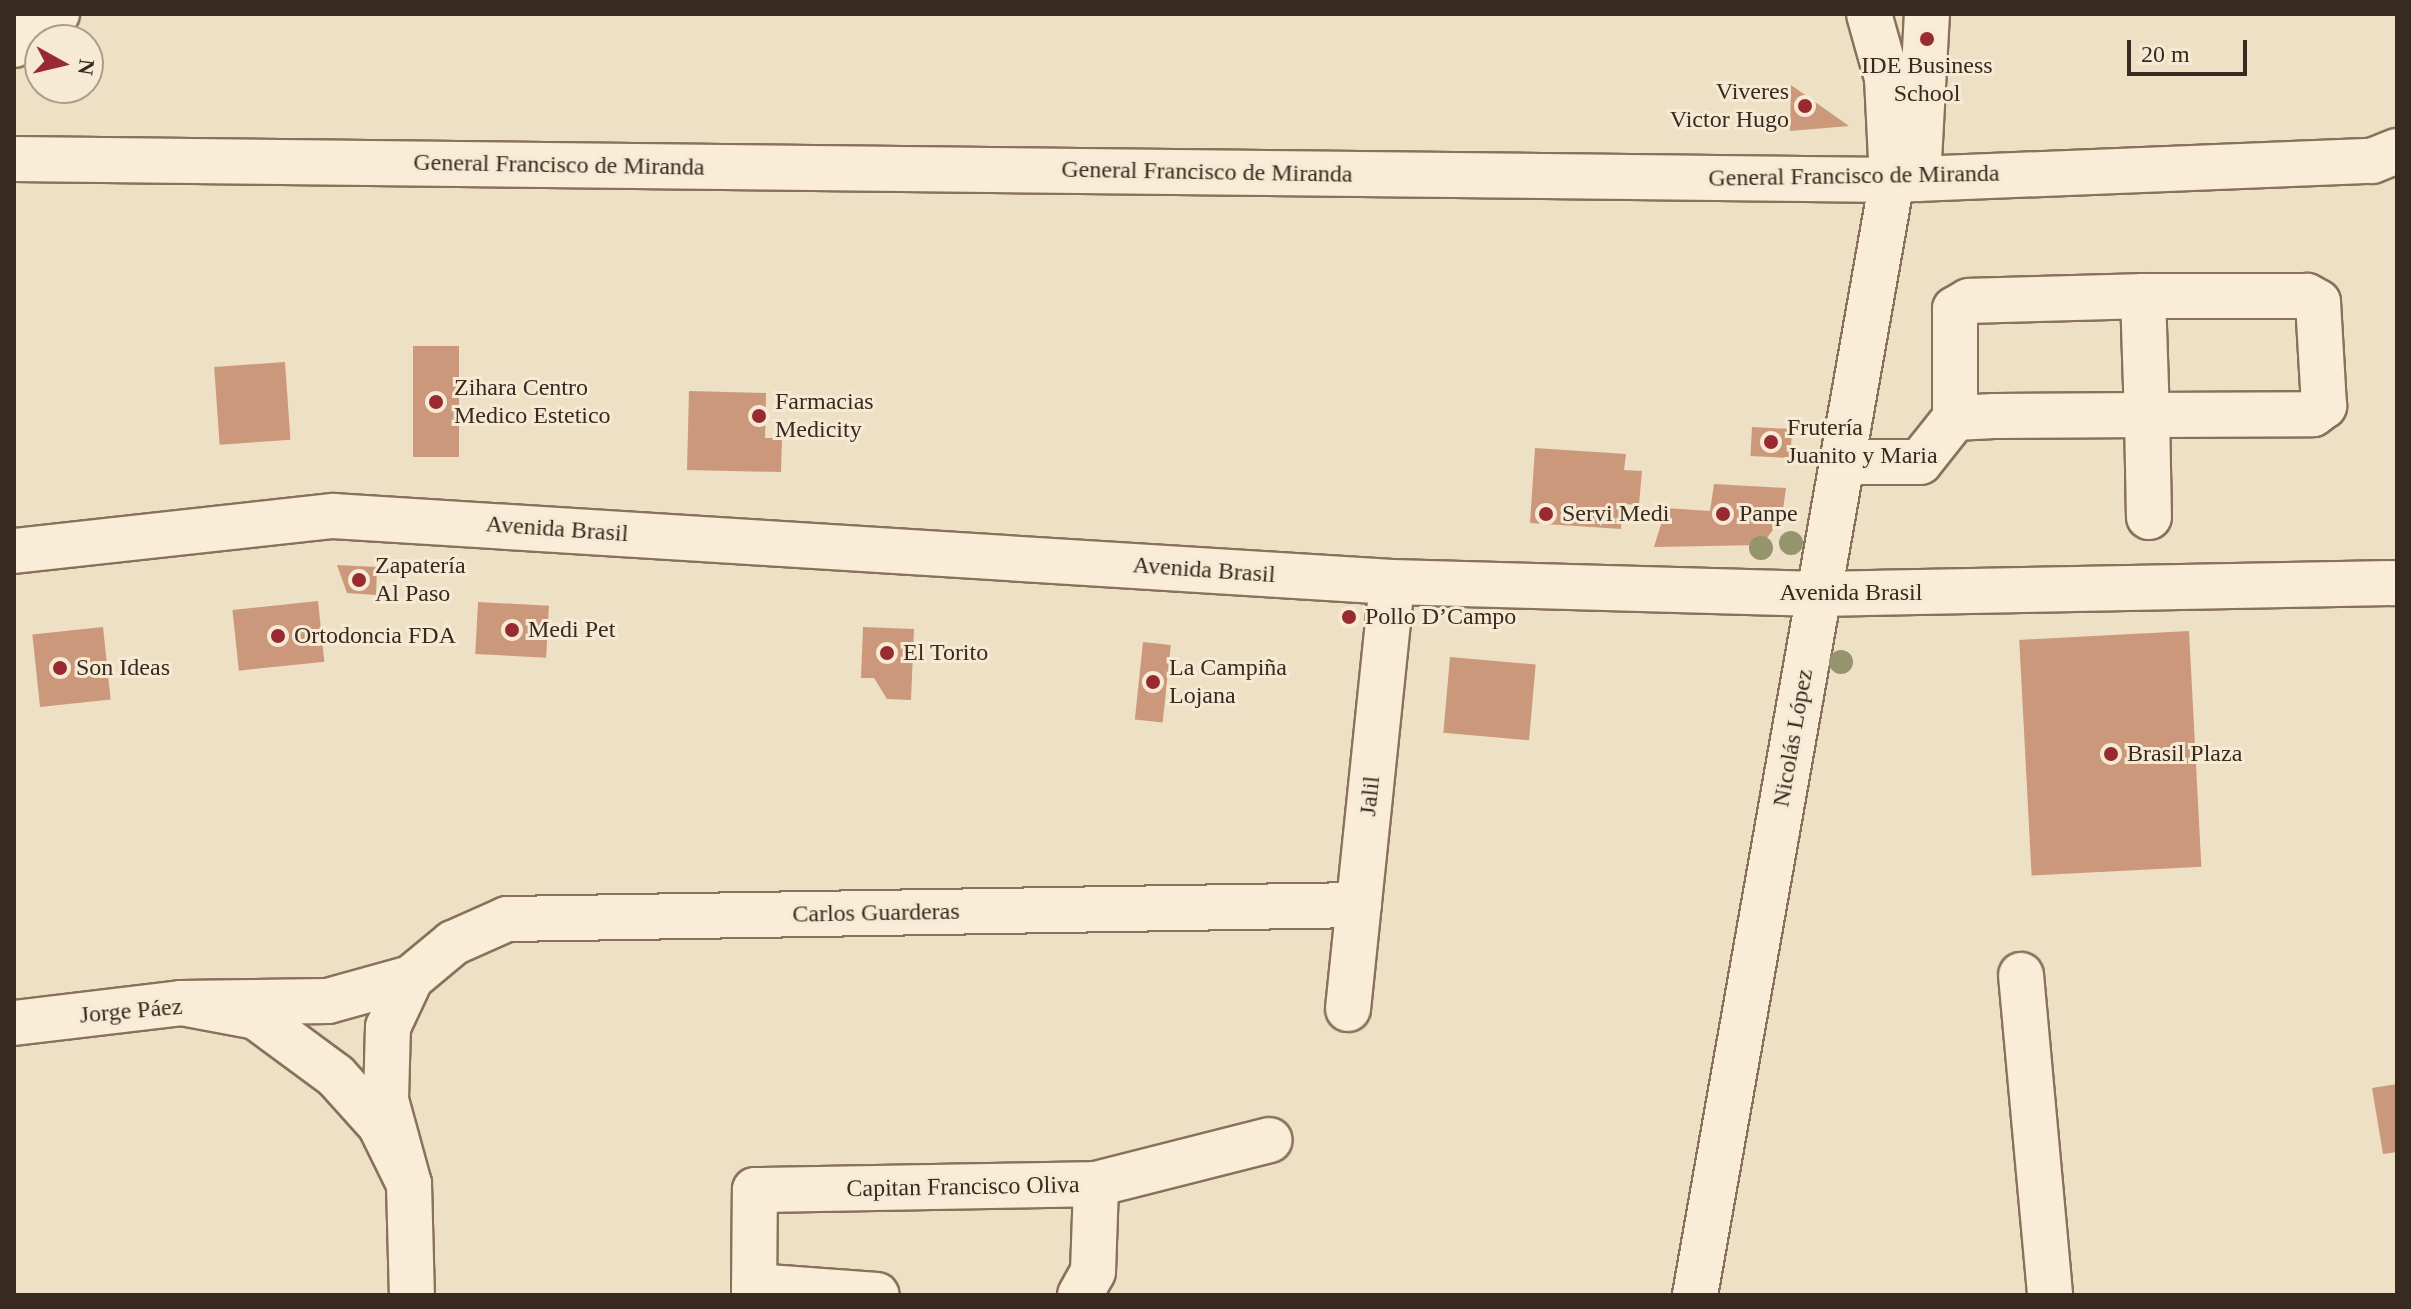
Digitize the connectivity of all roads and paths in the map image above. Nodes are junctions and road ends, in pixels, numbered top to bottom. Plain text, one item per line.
1 (57, 14) edge
2 (1869, 14) edge
3 (1927, 14) edge
4 (14, 45) edge
5 (2397, 151) edge
6 (14, 159) edge
7 (1905, 180) junction
8 (2143, 296) junction
9 (2147, 415) junction
10 (1955, 418) junction
11 (1842, 462) junction
12 (2149, 517) dead end
13 (14, 551) edge
14 (1392, 582) junction
15 (2397, 583) edge
16 (1819, 594) junction
17 (1359, 905) junction
18 (2021, 975) dead end
19 (411, 978) junction
20 (181, 1003) junction
21 (1348, 1009) dead end
22 (14, 1023) edge
23 (1270, 1140) dead end
24 (409, 1184) junction
25 (1096, 1184) junction
26 (754, 1290) edge
27 (412, 1295) edge
28 (877, 1295) edge
29 (1080, 1295) edge
30 (1695, 1295) edge
31 (2050, 1295) edge

1 - 4 street
2 - 7 street
3 - 7 street
5 - 7 street, General Francisco de Miranda
6 - 7 street, General Francisco de Miranda
7 - 11 street, Nicolás López
8 - 9 street
8 - 9 street
8 - 10 street
9 - 10 street
9 - 12 street
10 - 11 street
11 - 16 street, Nicolás López
13 - 14 street, Avenida Brasil
14 - 16 street, Avenida Brasil
14 - 17 street, Jalil
15 - 16 street, Avenida Brasil
16 - 30 street, Nicolás López
17 - 19 street, Carlos Guarderas
17 - 21 street, Jalil
18 - 31 street
19 - 20 street, Carlos Guarderas
19 - 24 street, Carlos Guarderas
20 - 22 street, Jorge Páez
20 - 24 street, Jorge Páez
23 - 25 street, Capitan Francisco Oliva
24 - 27 street
25 - 26 street, Capitan Francisco Oliva
25 - 29 street
26 - 28 street

